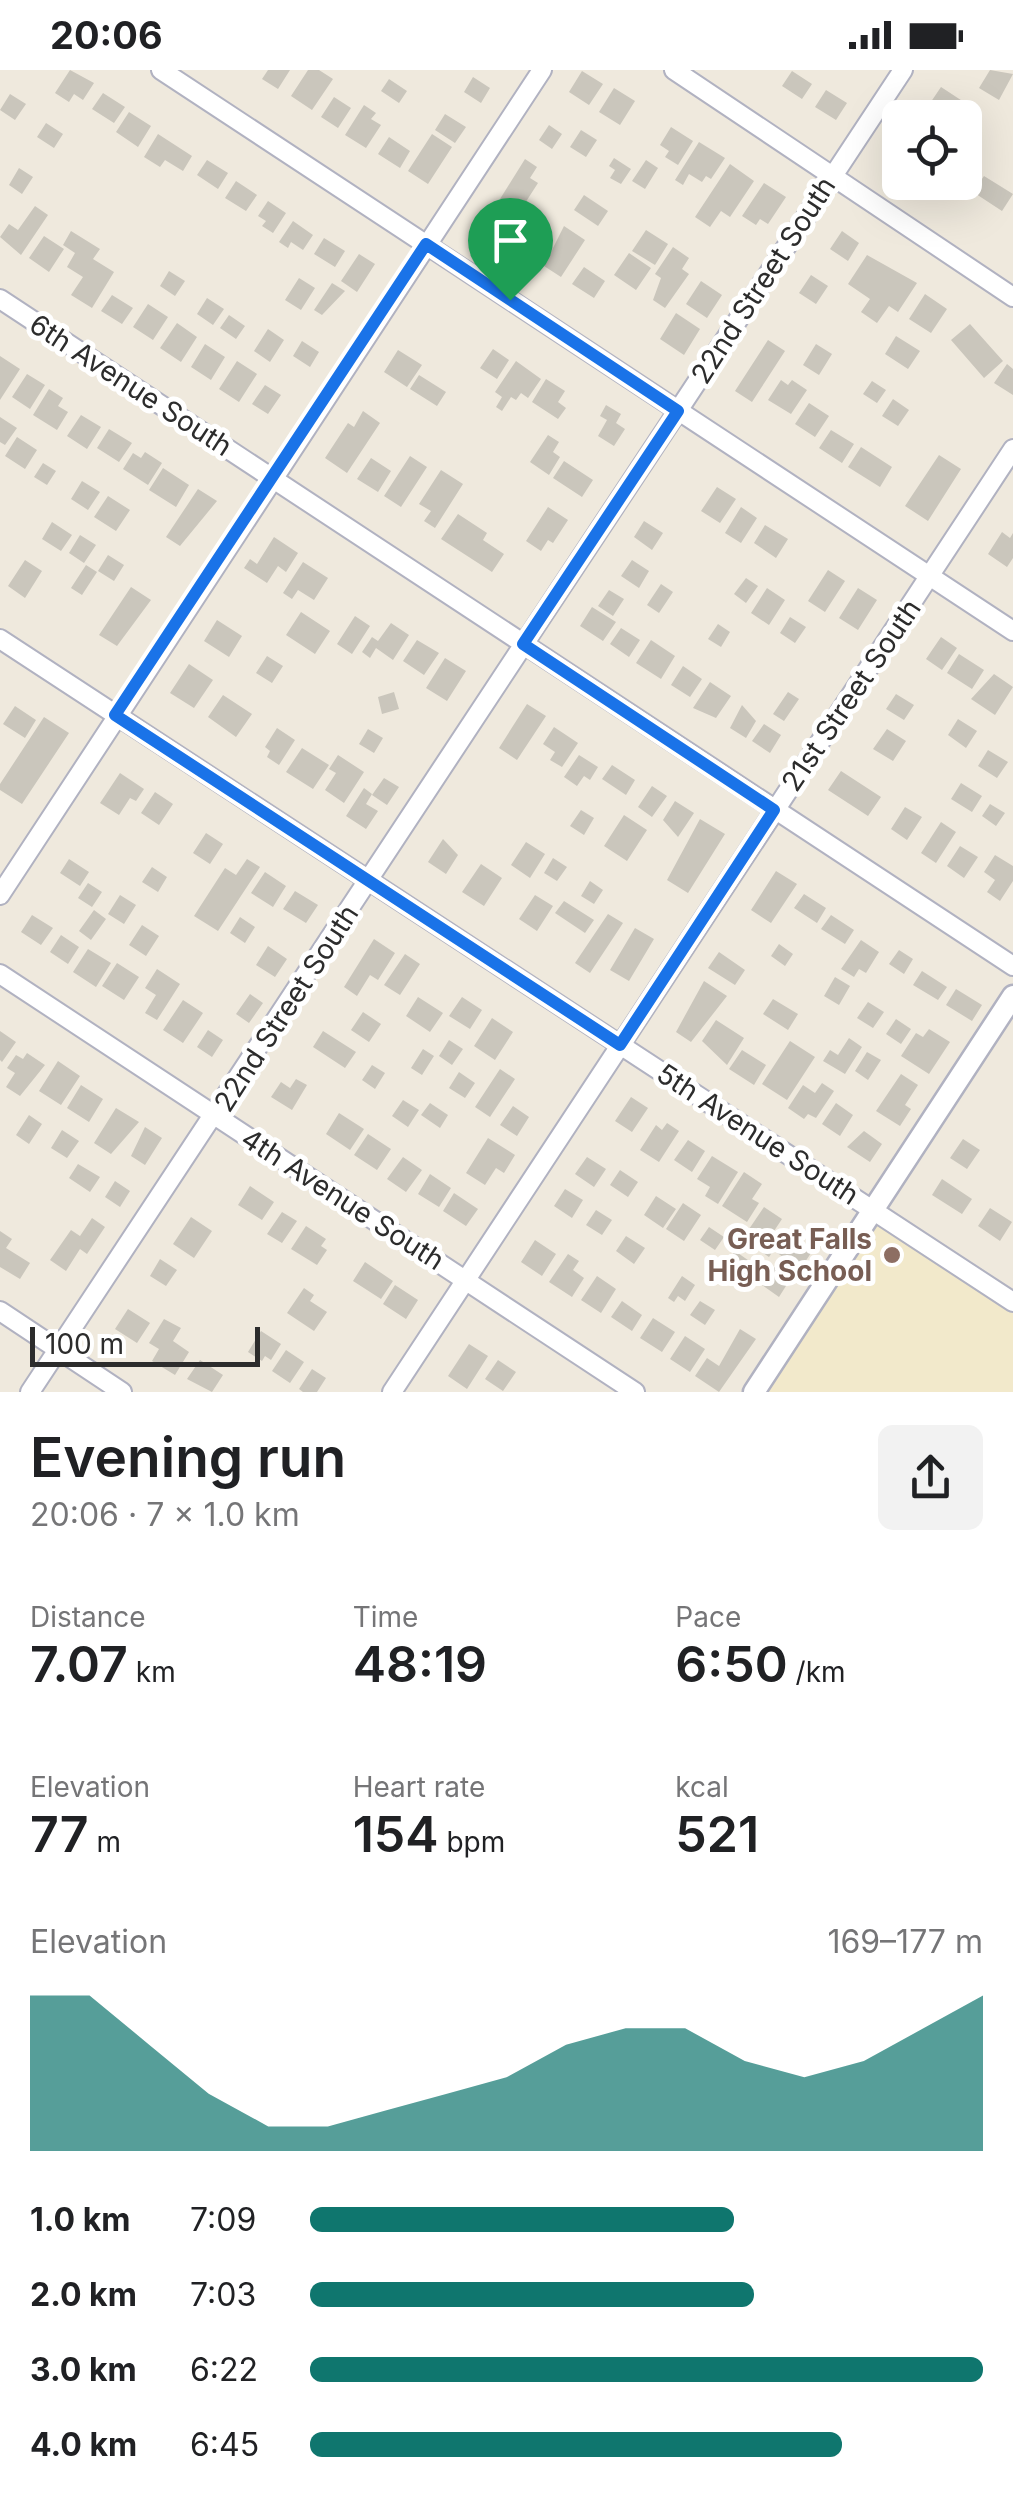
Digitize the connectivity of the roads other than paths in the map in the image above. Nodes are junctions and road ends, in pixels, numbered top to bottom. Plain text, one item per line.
1 (161, 70) edge
2 (542, 70) edge
3 (674, 70) edge
4 (903, 70) edge
5 (830, 174) junction
6 (426, 244) junction
7 (1013, 296) edge
8 (0, 299) edge
9 (678, 411) junction
10 (1013, 449) edge
11 (272, 477) junction
12 (930, 576) junction
13 (1013, 631) edge
14 (0, 639) edge
15 (523, 644) junction
16 (115, 715) junction
17 (774, 810) junction
18 (370, 880) junction
19 (0, 895) edge
20 (1013, 966) edge
21 (0, 974) edge
22 (1013, 996) edge
23 (620, 1045) junction
24 (216, 1116) junction
25 (872, 1208) junction
26 (467, 1280) junction
27 (1013, 1302) edge
28 (0, 1311) edge
29 (58, 1349) junction
30 (30, 1392) edge
31 (122, 1392) edge
32 (392, 1392) edge
33 (635, 1392) edge
34 (754, 1392) edge

1 - 6 street
2 - 6 street
3 - 5 street
4 - 5 street, 22nd Street South
5 - 7 street
5 - 9 street, 22nd Street South
6 - 9 street
6 - 11 street
8 - 11 street, 6th Avenue South
9 - 12 street
9 - 15 street, 22nd Street South
10 - 12 street, 21st Street South
11 - 15 street, 6th Avenue South
11 - 16 street
12 - 13 street
12 - 17 street, 21st Street South
14 - 16 street, 5th Avenue South
15 - 17 street, 6th Avenue South
15 - 18 street, 22nd Street South
16 - 18 street, 5th Avenue South
16 - 19 street
17 - 20 street, 6th Avenue South
17 - 23 street, 21st Street South
18 - 23 street, 5th Avenue South
18 - 24 street, 22nd Street South
21 - 24 street, 4th Avenue South
22 - 25 street
23 - 25 street, 5th Avenue South
23 - 26 street, 21st Street South
24 - 26 street, 4th Avenue South
24 - 29 street, 22nd Street South
25 - 27 street, 5th Avenue South
25 - 34 street
26 - 32 street, 21st Street South
26 - 33 street, 4th Avenue South
28 - 29 street
29 - 30 street, 22nd Street South
29 - 31 street

